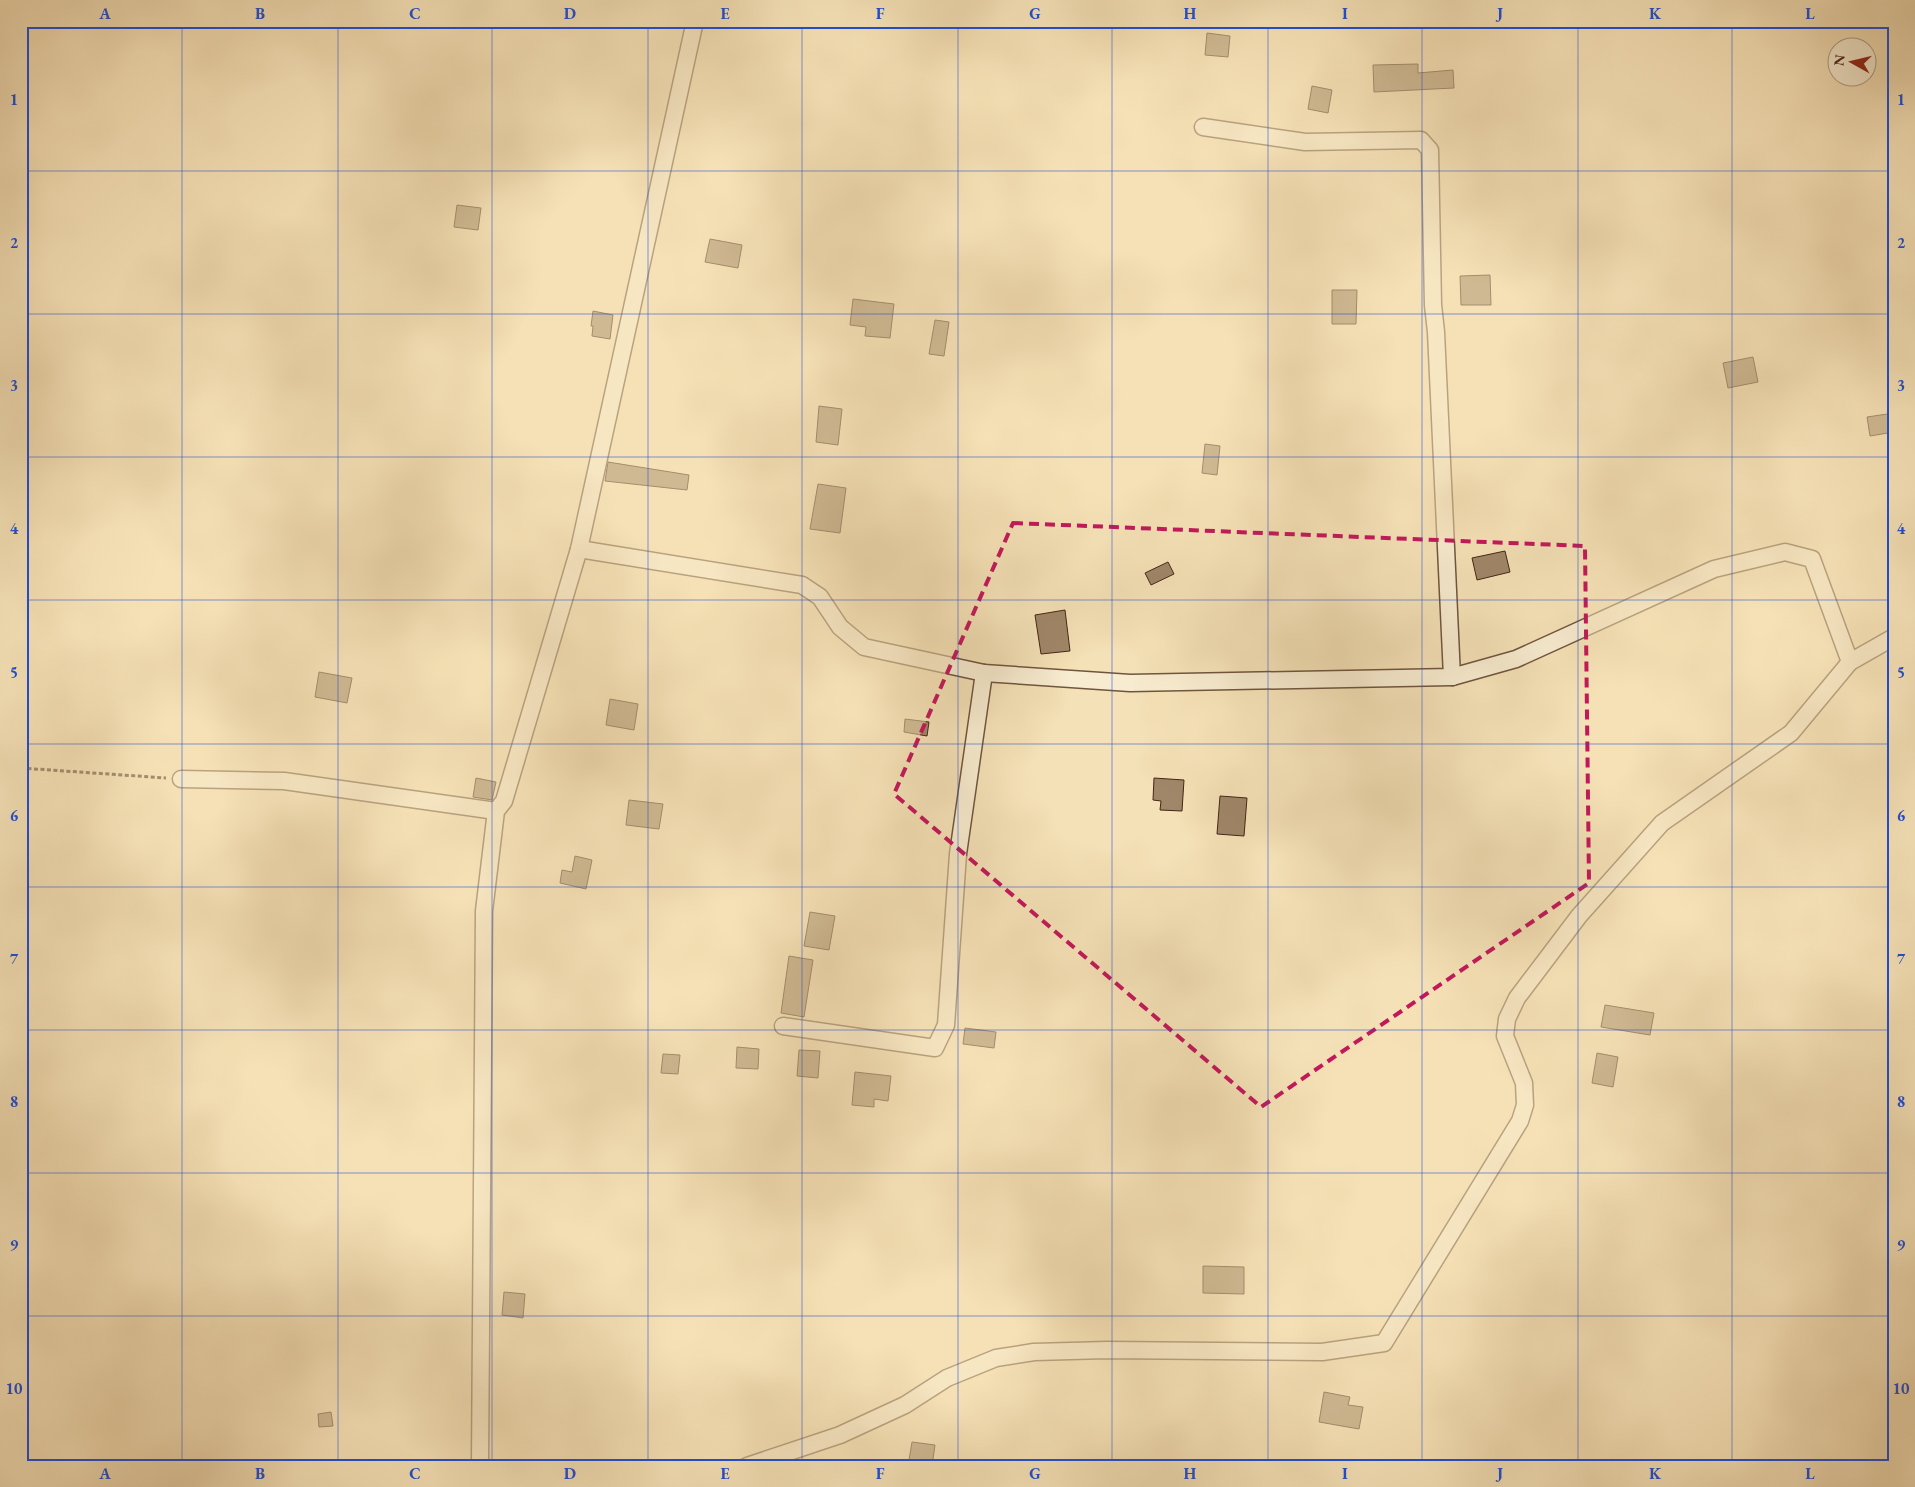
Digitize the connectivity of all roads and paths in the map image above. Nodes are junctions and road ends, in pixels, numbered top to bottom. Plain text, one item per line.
1 (695, 21) edge
2 (1204, 127) dead end
3 (578, 549) junction
4 (1894, 637) edge
5 (1850, 662) junction
6 (984, 673) junction
7 (1452, 677) junction
8 (21, 768) edge
9 (181, 779) joint
10 (496, 811) junction
11 (784, 1026) dead end
12 (480, 1466) edge
13 (747, 1466) edge

1 - 3 street
2 - 7 street
3 - 6 street
3 - 10 street
4 - 5 street
5 - 7 street
5 - 13 street
6 - 7 street
6 - 11 street
8 - 9 path
9 - 10 street
10 - 12 street

